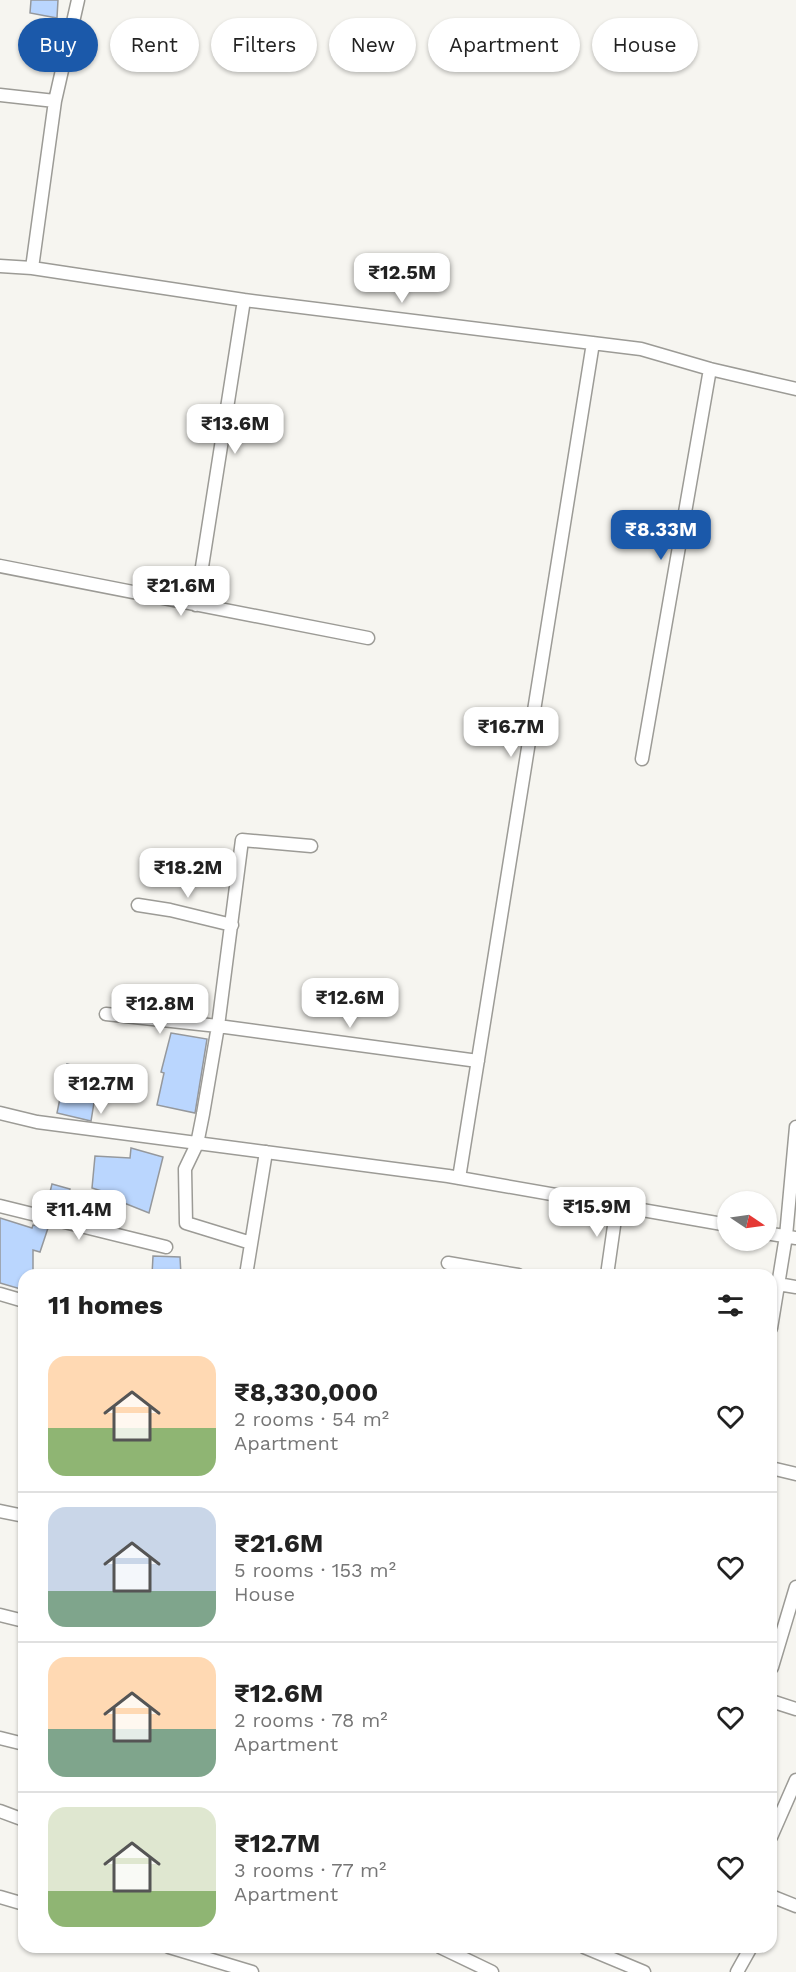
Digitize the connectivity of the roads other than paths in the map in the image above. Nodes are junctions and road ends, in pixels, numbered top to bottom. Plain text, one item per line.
1 (78, 0) edge
2 (0, 95) edge
3 (55, 101) junction
4 (0, 266) edge
5 (32, 268) junction
6 (244, 300) junction
7 (593, 343) junction
8 (710, 369) junction
9 (796, 389) edge
10 (0, 566) edge
11 (196, 605) junction
12 (368, 638) dead end
13 (642, 759) dead end
14 (311, 846) dead end
15 (138, 905) dead end
16 (232, 926) junction
17 (106, 1014) dead end
18 (218, 1026) junction
19 (478, 1060) junction
20 (0, 1113) edge
21 (796, 1127) edge
22 (197, 1144) junction
23 (266, 1152) junction
24 (459, 1178) junction
25 (617, 1205) junction
26 (0, 1206) edge
27 (717, 1223) edge
28 (791, 1237) edge
29 (251, 1242) junction
30 (166, 1247) dead end
31 (447, 1263) dead end
32 (247, 1269) edge
33 (482, 1269) edge
34 (608, 1269) edge
35 (778, 1284) junction
36 (796, 1287) edge
37 (777, 1290) edge
38 (0, 1294) edge
39 (18, 1299) edge
40 (777, 1469) edge
41 (796, 1474) edge
42 (0, 1511) edge
43 (18, 1515) edge
44 (796, 1587) edge
45 (0, 1615) edge
46 (18, 1620) edge
47 (777, 1649) edge
48 (777, 1703) edge
49 (796, 1709) edge
50 (0, 1738) edge
51 (18, 1742) edge
52 (796, 1780) edge
53 (0, 1812) edge
54 (18, 1818) edge
55 (777, 1823) edge
56 (0, 1897) edge
57 (777, 1898) edge
58 (18, 1902) edge
59 (796, 1906) edge
60 (189, 1953) edge
61 (452, 1953) edge
62 (598, 1953) edge
63 (747, 1953) edge
64 (252, 1972) edge
65 (492, 1972) edge
66 (644, 1972) edge
67 (736, 1972) edge

1 - 3 street
2 - 3 street
3 - 5 street
4 - 5 street
5 - 6 street
6 - 7 street
6 - 11 street
7 - 8 street
7 - 19 street
8 - 9 street
8 - 13 street
10 - 11 street
11 - 12 street
14 - 16 street
15 - 16 street
16 - 18 street
17 - 18 street
18 - 19 street
18 - 22 street
19 - 24 street
20 - 22 street
21 - 28 street
22 - 23 street
22 - 29 street
23 - 24 street
23 - 29 street
24 - 25 street
25 - 27 street
25 - 34 street
26 - 30 street
28 - 35 street
29 - 32 street
31 - 33 street
35 - 36 street
35 - 37 street
38 - 39 street
40 - 41 street
42 - 43 street
44 - 47 street
45 - 46 street
48 - 49 street
50 - 51 street
52 - 55 street
53 - 54 street
56 - 58 street
57 - 59 street
60 - 64 street
61 - 65 street
62 - 66 street
63 - 67 street

